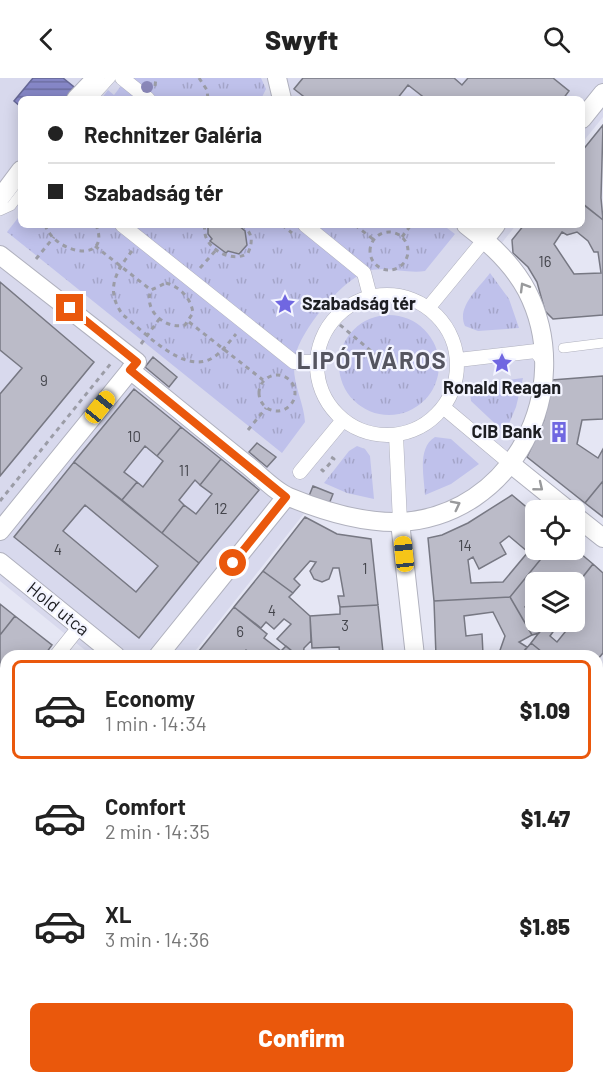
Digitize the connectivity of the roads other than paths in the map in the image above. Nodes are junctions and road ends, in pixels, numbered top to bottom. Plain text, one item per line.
1 (96, 78) edge
2 (111, 78) edge
3 (122, 78) edge
4 (277, 78) edge
5 (603, 93) edge
6 (79, 96) edge
7 (95, 96) edge
8 (144, 96) edge
9 (281, 96) edge
10 (585, 115) edge
11 (18, 174) edge
12 (18, 197) edge
13 (0, 198) edge
14 (0, 211) edge
15 (126, 228) edge
16 (309, 228) edge
17 (470, 228) edge
18 (494, 228) edge
19 (485, 239) junction
20 (0, 255) edge
21 (370, 296) junction
22 (429, 308) junction
23 (603, 343) edge
24 (564, 348) dead end
25 (136, 358) junction
26 (541, 358) junction
27 (458, 360) junction
28 (316, 362) junction
29 (443, 407) junction
30 (343, 420) junction
31 (396, 435) junction
32 (511, 464) junction
33 (300, 472) dead end
34 (286, 497) junction
35 (556, 500) edge
36 (400, 522) junction
37 (585, 524) edge
38 (0, 531) edge
39 (603, 538) edge
40 (0, 562) edge
41 (80, 626) junction
42 (61, 650) edge
43 (109, 650) edge
44 (163, 650) edge
45 (414, 650) edge

1 - 6 street
2 - 7 lane
3 - 8 street
4 - 9 street
5 - 10 street
11 - 13 street
12 - 14 lane
15 - 28 street
16 - 21 street
17 - 19 street
18 - 19 street
19 - 22 street
26 -> 19 street
20 - 25 street
21 - 22 street
21 - 28 street
22 - 27 street
23 - 24 lane
25 - 34 street
25 - 38 street
26 - 27 street
26 - 32 street
27 - 29 street
28 - 30 street
29 - 31 street
29 - 32 street
30 - 31 street
30 - 33 street
31 - 36 street
32 -> 35 street
36 -> 32 street
34 - 36 street
34 - 44 street
36 - 45 street
37 - 39 street
40 - 41 street, Hold utca
41 - 42 street
41 - 43 street, Hold utca

